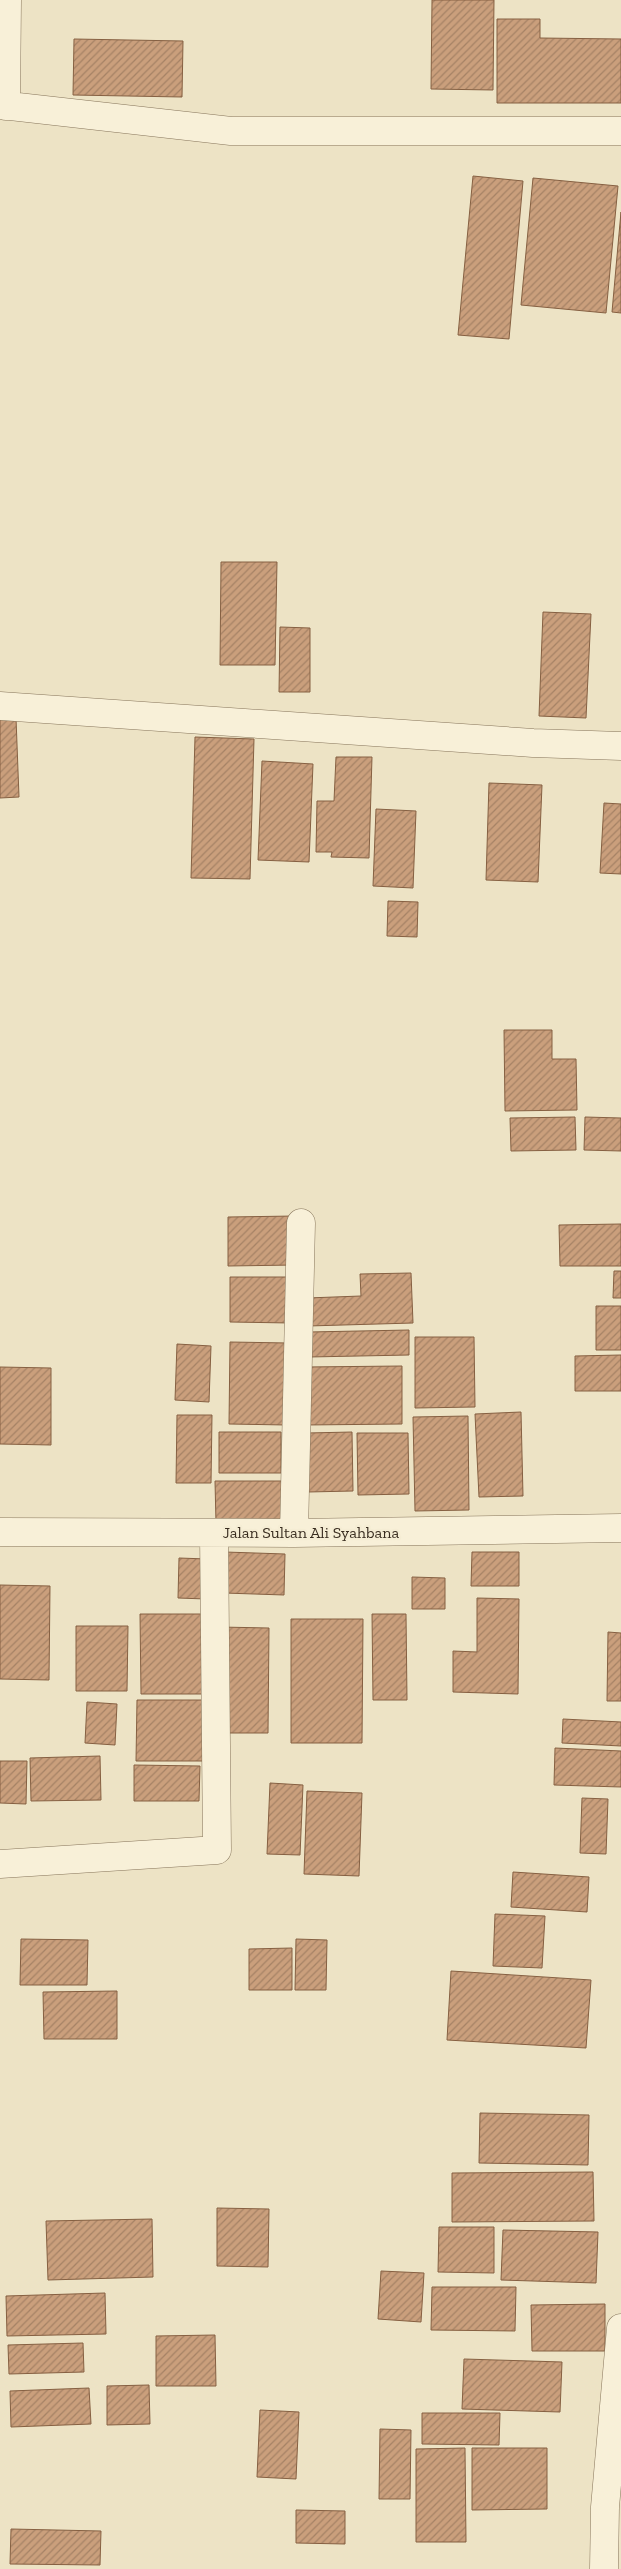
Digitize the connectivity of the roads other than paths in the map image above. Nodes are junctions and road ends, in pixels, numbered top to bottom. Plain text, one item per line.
1 (8, 0) edge
2 (3, 106) edge
3 (621, 131) edge
4 (0, 706) edge
5 (621, 746) edge
6 (301, 1223) dead end
7 (621, 1528) edge
8 (0, 1532) edge
9 (214, 1533) junction
10 (294, 1533) junction
11 (0, 1864) edge
12 (621, 2328) edge
13 (604, 2569) edge

1 - 2 street
2 - 3 street
4 - 5 street
6 - 10 street
7 - 10 street, Jalan Sultan Ali Syahbana
8 - 9 street, Jalan Sultan Ali Syahbana
9 - 10 street, Jalan Sultan Ali Syahbana
9 - 11 street
12 - 13 street

